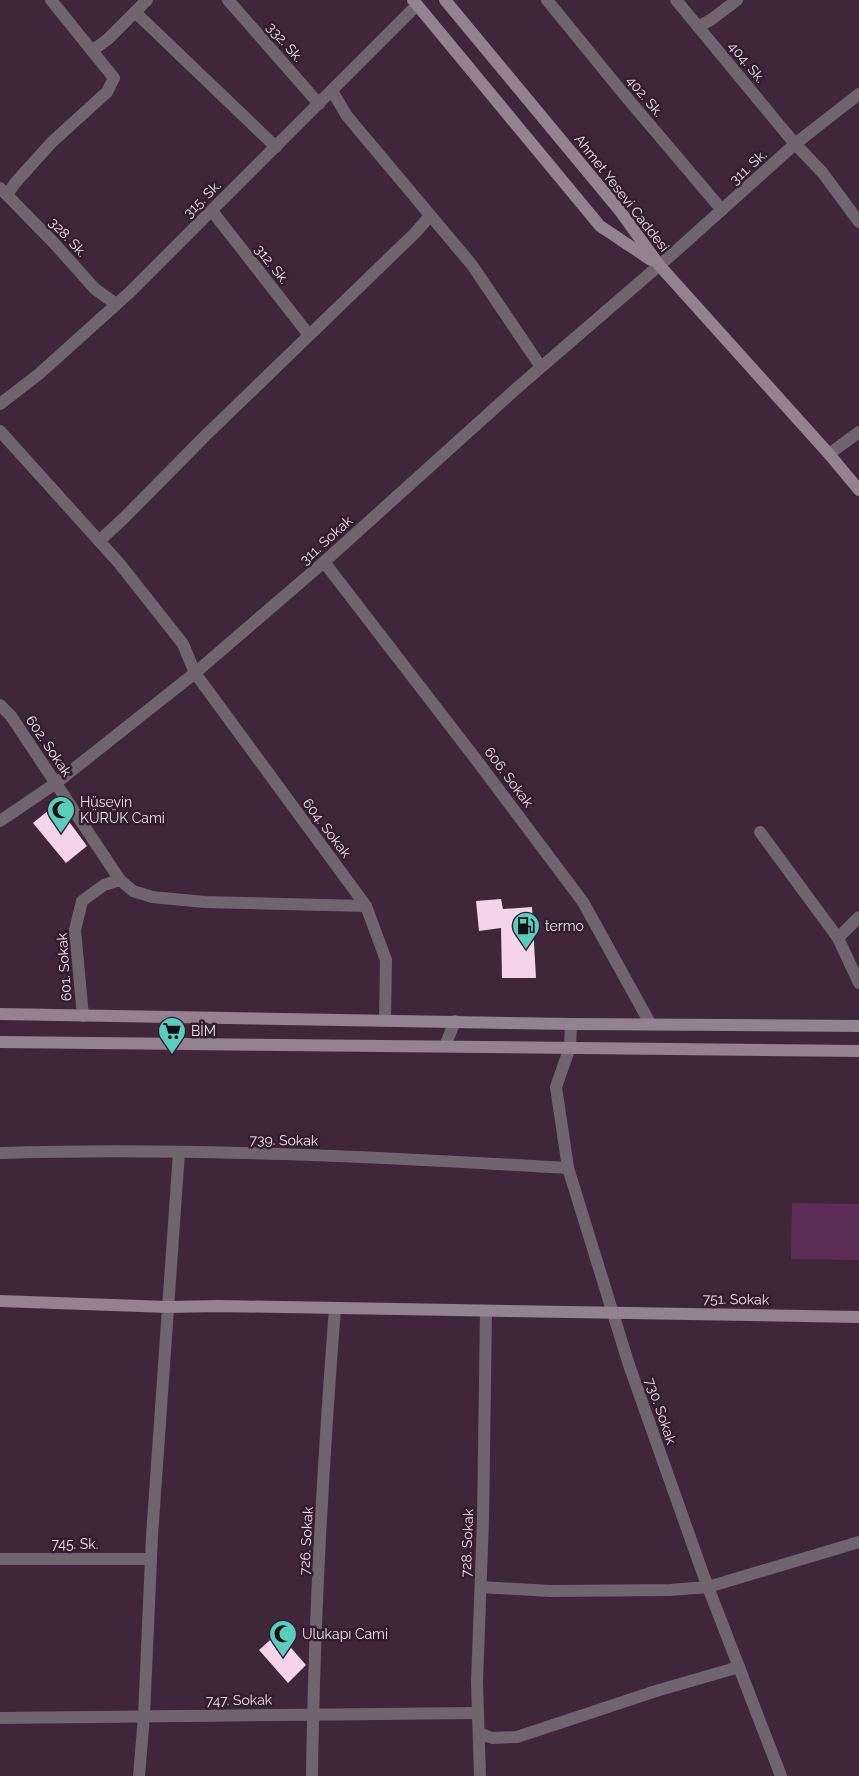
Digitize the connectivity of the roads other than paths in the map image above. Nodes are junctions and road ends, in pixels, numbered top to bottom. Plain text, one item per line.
1 (52, 0) edge
2 (146, 0) edge
3 (228, 0) edge
4 (445, 0) edge
5 (547, 0) edge
6 (676, 0) edge
7 (737, 0) edge
8 (415, 3) edge
9 (135, 12) junction
10 (698, 27) junction
11 (92, 50) junction
12 (332, 91) junction
13 (859, 94) edge
14 (319, 104) junction
15 (795, 144) junction
16 (276, 147) junction
17 (3, 192) edge
18 (212, 210) junction
19 (722, 210) junction
20 (430, 216) junction
21 (859, 222) edge
22 (659, 265) junction
23 (116, 304) junction
24 (309, 335) junction
25 (541, 367) junction
26 (0, 404) edge
27 (0, 431) edge
28 (859, 432) edge
29 (830, 454) junction
30 (859, 490) edge
31 (99, 541) junction
32 (324, 562) junction
33 (195, 673) junction
34 (0, 705) edge
35 (56, 783) junction
36 (0, 821) edge
37 (760, 832) dead end
38 (120, 880) junction
39 (366, 906) junction
40 (859, 917) edge
41 (838, 938) junction
42 (859, 983) edge
43 (0, 1014) edge
44 (83, 1016) junction
45 (385, 1020) junction
46 (456, 1021) junction
47 (572, 1024) junction
48 (650, 1024) junction
49 (859, 1026) edge
50 (0, 1042) edge
51 (445, 1046) junction
52 (570, 1047) junction
53 (859, 1051) edge
54 (179, 1152) junction
55 (0, 1154) edge
56 (568, 1168) junction
57 (0, 1301) edge
58 (168, 1307) junction
59 (335, 1308) junction
60 (486, 1311) junction
61 (612, 1311) junction
62 (859, 1317) edge
63 (859, 1542) edge
64 (0, 1559) edge
65 (151, 1560) junction
66 (480, 1587) junction
67 (708, 1587) junction
68 (739, 1667) junction
69 (478, 1713) junction
70 (313, 1714) junction
71 (144, 1716) junction
72 (0, 1718) edge
73 (478, 1733) junction
74 (139, 1776) edge
75 (312, 1776) edge
76 (480, 1776) edge
77 (781, 1776) edge

1 - 11 street
2 - 9 street
3 - 14 street, 332. Sk.
4 - 22 street, Ahmet Yesevi Caddesi
5 - 19 street, 402. Sk.
6 - 10 street, 404. Sk.
7 - 10 street
8 - 12 street, 315. Sk.
8 - 22 street, Ahmet Yesevi Caddesi
9 - 11 street
9 - 16 street
10 - 15 street, 404. Sk.
11 - 17 street
12 - 14 street, 315. Sk.
12 - 20 street
13 - 15 street, 311. Sk.
14 - 16 street, 315. Sk.
15 - 19 street, 311. Sk.
15 - 21 street, 404. Sk.
16 - 18 street, 315. Sk.
17 - 23 street, 328. Sk.
18 - 23 street, 315. Sk.
18 - 24 street, 312. Sk.
19 - 22 street, 311. Sk.
20 - 24 street
20 - 25 street
22 - 25 street, 311. Sokak
22 - 29 street
23 - 26 street, 315. Sk.
24 - 31 street
25 - 32 street, 311. Sokak
27 - 31 street, 604. Sokak
28 - 29 street
29 - 30 street
31 - 33 street, 604. Sokak
32 - 33 street, 311. Sokak
32 - 48 street, 606. Sokak
33 - 35 street, 311. Sokak
33 - 39 street, 604. Sokak
34 - 35 street, 602. Sokak
35 - 36 street, 311. Sokak
35 - 38 street, 602. Sokak
37 - 41 street
38 - 39 street
38 - 44 street, 601. Sokak
39 - 45 street, 604. Sokak
40 - 41 street
41 - 42 street
43 - 44 street
44 - 45 street
45 - 46 street
46 - 47 street
46 - 51 street
47 - 48 street
47 - 52 street, 730. Sokak
48 - 49 street
50 - 51 street
51 - 52 street
52 - 53 street
52 - 56 street, 730. Sokak
54 - 55 street, 739. Sokak
54 - 56 street, 739. Sokak
54 - 58 street
56 - 61 street, 730. Sokak
57 - 58 street, 751. Sokak
58 - 59 street, 751. Sokak
58 - 65 street
59 - 60 street, 751. Sokak
59 - 70 street, 726. Sokak
60 - 61 street, 751. Sokak
60 - 66 street, 728. Sokak
61 - 62 street, 751. Sokak
61 - 67 street, 730. Sokak
63 - 67 street
64 - 65 street, 745. Sk.
65 - 71 street
66 - 67 street
66 - 69 street, 728. Sokak
67 - 68 street, 730. Sokak
68 - 73 street
68 - 77 street, 730. Sokak
69 - 70 street, 747. Sokak
69 - 73 street, 728. Sokak
70 - 71 street, 747. Sokak
70 - 75 street, 726. Sokak
71 - 72 street, 747. Sokak
71 - 74 street
73 - 76 street, 728. Sokak

